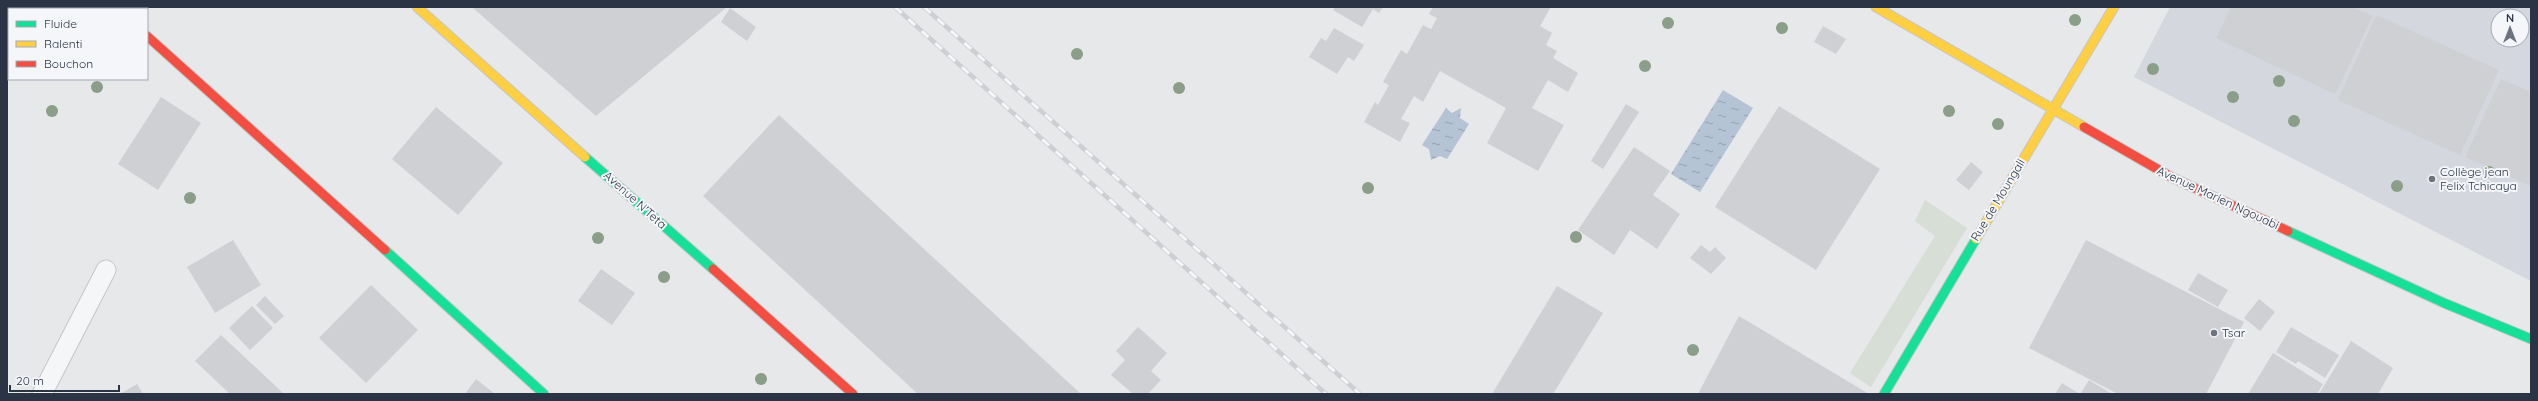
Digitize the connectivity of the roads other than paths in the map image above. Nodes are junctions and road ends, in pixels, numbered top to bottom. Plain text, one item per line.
1 (418, 7) edge
2 (1876, 7) edge
3 (2114, 7) edge
4 (148, 37) edge
5 (2052, 109) junction
6 (106, 270) dead end
7 (2531, 338) edge
8 (42, 394) edge
9 (544, 394) edge
10 (853, 394) edge
11 (1884, 394) edge

1 - 10 street, Avenue N'Teta
2 - 5 street, Avenue Marien Ngouabi
3 - 5 street, Rue de Moungali
4 - 9 street
5 - 7 street, Avenue Marien Ngouabi
5 - 11 street, Rue de Moungali
6 - 8 lane

